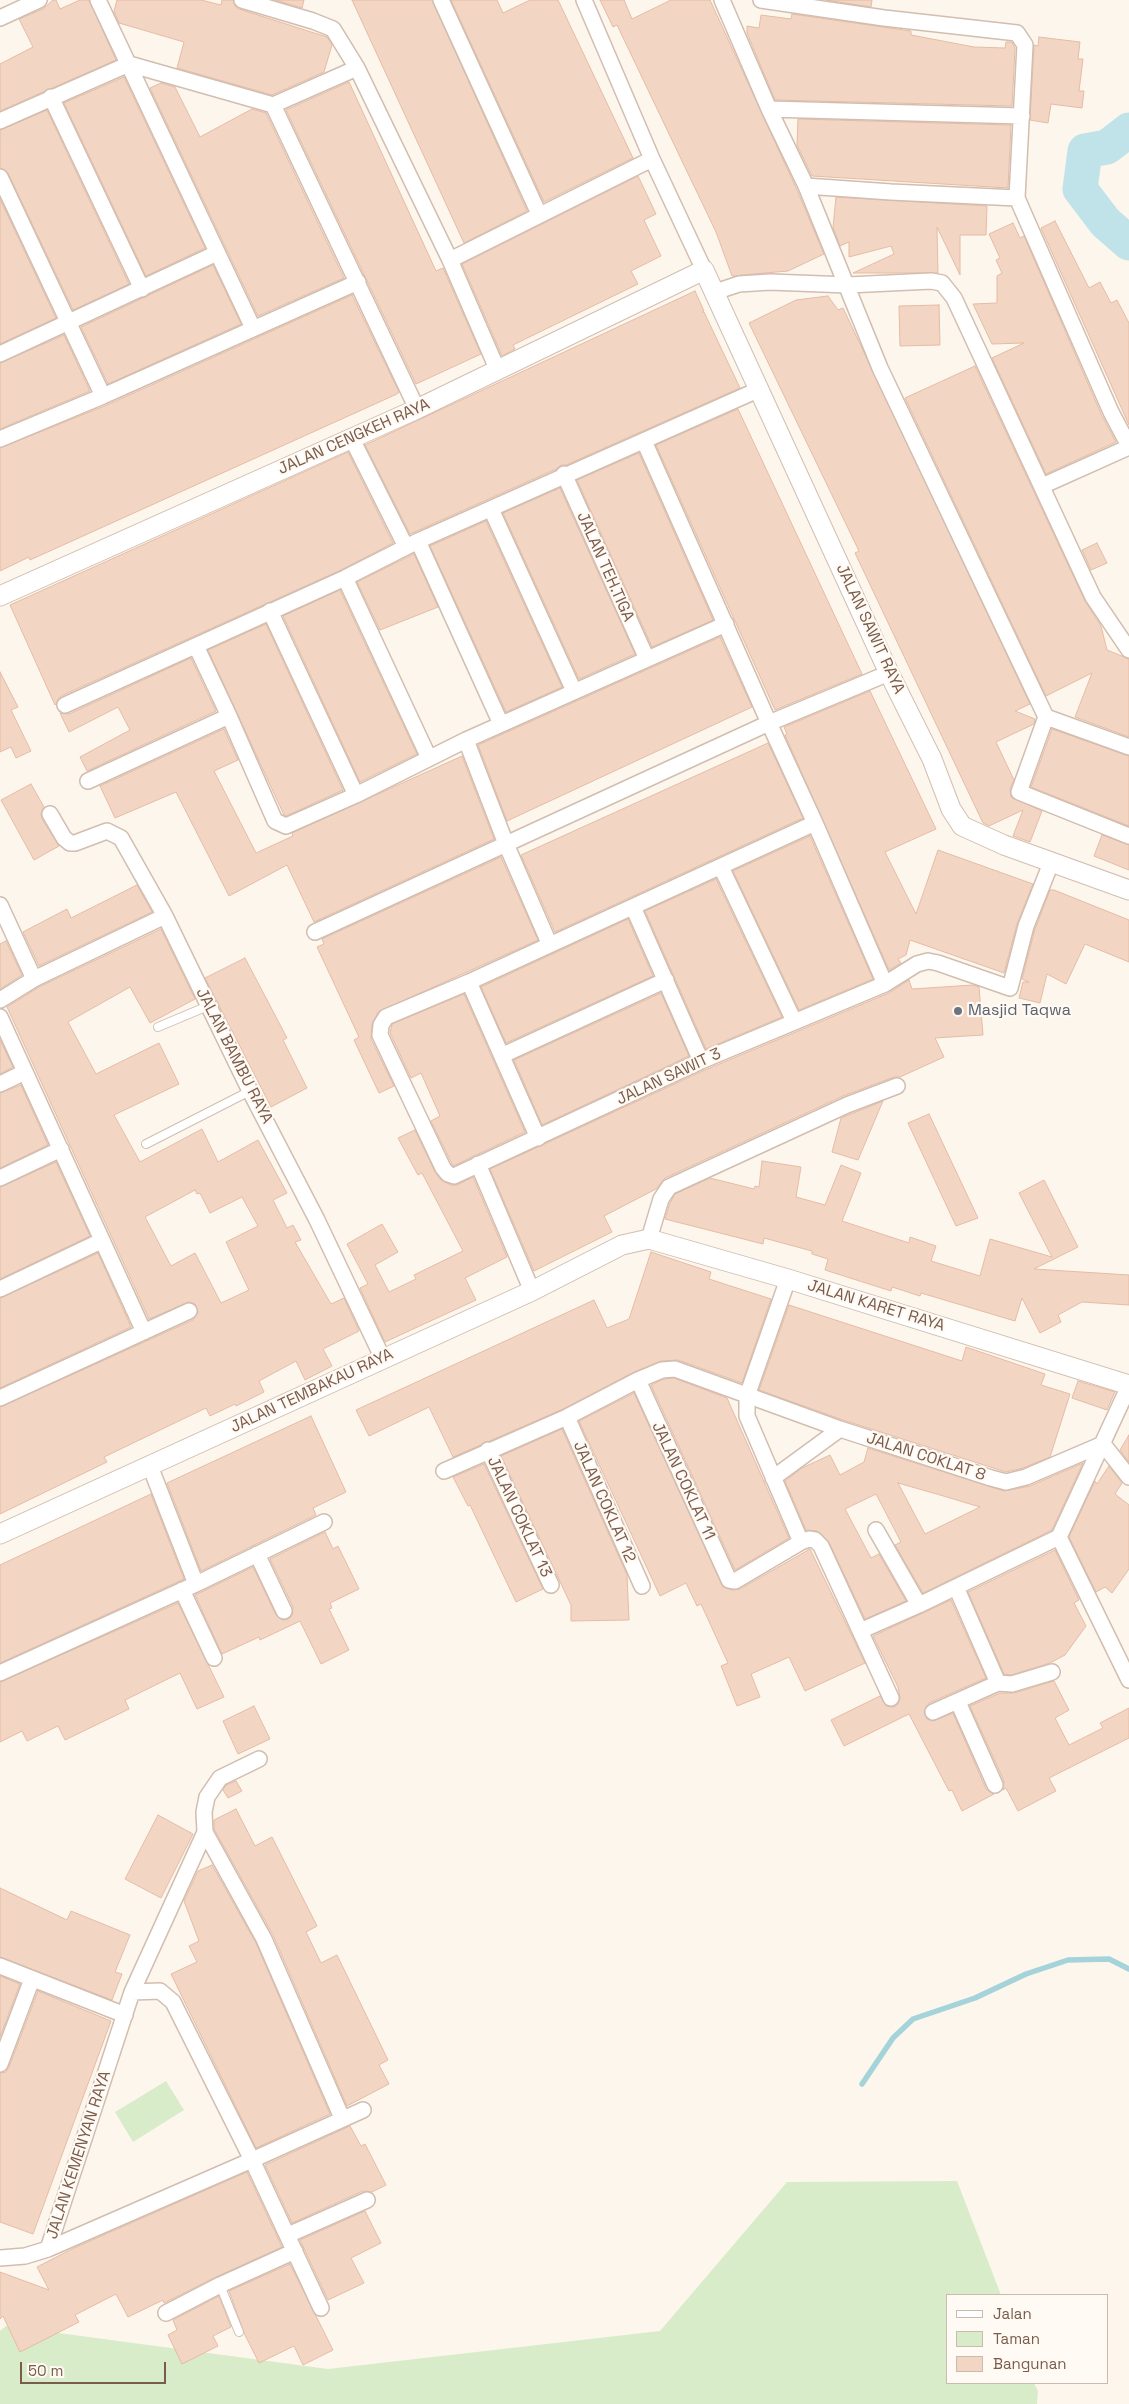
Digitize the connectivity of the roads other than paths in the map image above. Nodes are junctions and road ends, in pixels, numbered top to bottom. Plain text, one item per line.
1 (39, 0) edge
2 (98, 0) edge
3 (242, 0) edge
4 (441, 0) edge
5 (584, 0) edge
6 (722, 0) edge
7 (761, 0) edge
8 (0, 18) edge
9 (129, 64) junction
10 (357, 68) junction
11 (50, 97) junction
12 (273, 105) junction
13 (769, 109) junction
14 (1022, 116) junction
15 (0, 121) edge
16 (652, 159) junction
17 (0, 178) edge
18 (806, 186) junction
19 (1017, 198) junction
20 (539, 214) junction
21 (217, 253) junction
22 (450, 260) junction
23 (704, 270) junction
24 (358, 282) junction
25 (848, 286) junction
26 (142, 289) junction
27 (714, 292) junction
28 (67, 324) junction
29 (254, 328) junction
30 (0, 354) edge
31 (498, 370) junction
32 (760, 389) junction
33 (103, 396) junction
34 (417, 410) junction
35 (350, 437) junction
36 (0, 439) edge
37 (644, 441) junction
38 (1129, 446) edge
39 (564, 474) junction
40 (1042, 486) junction
41 (491, 509) junction
42 (412, 544) junction
43 (345, 578) junction
44 (0, 596) edge
45 (270, 611) junction
46 (726, 624) junction
47 (196, 646) junction
48 (1129, 650) edge
49 (647, 660) junction
50 (889, 673) junction
51 (574, 691) junction
52 (65, 705) dead end
53 (230, 716) junction
54 (1046, 717) junction
55 (769, 723) junction
56 (501, 724) junction
57 (466, 740) junction
58 (1129, 748) edge
59 (429, 758) junction
60 (88, 782) dead end
61 (356, 795) junction
62 (50, 814) dead end
63 (815, 823) junction
64 (1129, 836) edge
65 (506, 844) junction
66 (1051, 863) junction
67 (722, 867) junction
68 (1129, 890) edge
69 (0, 904) edge
70 (634, 907) junction
71 (165, 916) junction
72 (315, 932) dead end
73 (549, 944) junction
74 (34, 979) junction
75 (666, 980) junction
76 (468, 982) junction
77 (885, 984) junction
78 (0, 1000) edge
79 (208, 1006) junction
80 (0, 1017) edge
81 (794, 1021) junction
82 (158, 1027) dead end
83 (503, 1055) junction
84 (701, 1061) junction
85 (25, 1072) junction
86 (0, 1084) edge
87 (897, 1086) dead end
88 (250, 1091) junction
89 (538, 1138) junction
90 (146, 1144) dead end
91 (61, 1149) junction
92 (478, 1164) junction
93 (0, 1178) edge
94 (649, 1239) junction
95 (101, 1241) junction
96 (622, 1245) joint
97 (788, 1279) junction
98 (0, 1288) edge
99 (532, 1291) junction
100 (189, 1311) dead end
101 (144, 1332) junction
102 (383, 1359) junction
103 (638, 1380) junction
104 (1129, 1386) edge
105 (747, 1396) junction
106 (0, 1398) edge
107 (567, 1417) junction
108 (840, 1429) junction
109 (1103, 1444) junction
110 (488, 1450) junction
111 (150, 1466) junction
112 (444, 1471) dead end
113 (1129, 1477) edge
114 (773, 1478) junction
115 (324, 1522) dead end
116 (876, 1530) dead end
117 (0, 1534) edge
118 (1059, 1537) junction
119 (801, 1542) junction
120 (257, 1554) junction
121 (551, 1585) dead end
122 (642, 1586) dead end
123 (189, 1587) junction
124 (956, 1587) junction
125 (919, 1605) junction
126 (284, 1611) dead end
127 (860, 1631) junction
128 (214, 1658) dead end
129 (0, 1672) edge
130 (1052, 1672) dead end
131 (1129, 1680) edge
132 (998, 1683) junction
133 (891, 1698) dead end
134 (958, 1702) junction
135 (933, 1712) dead end
136 (259, 1759) dead end
137 (995, 1785) dead end
138 (205, 1832) junction
139 (0, 1966) edge
140 (32, 1979) junction
141 (132, 1992) junction
142 (126, 2015) junction
143 (0, 2064) edge
144 (363, 2110) dead end
145 (342, 2118) junction
146 (252, 2160) junction
147 (367, 2200) dead end
148 (288, 2235) junction
149 (48, 2249) junction
150 (295, 2251) junction
151 (0, 2258) edge
152 (220, 2286) junction
153 (321, 2308) dead end
154 (166, 2314) dead end
155 (239, 2332) dead end

1 - 8 street
2 - 9 street
3 - 10 street
4 - 20 street
5 - 16 street
6 - 13 street
7 - 14 street
9 - 11 street
9 - 12 street
9 - 21 street
10 - 12 street
10 - 22 street
11 - 15 street
11 - 26 street
12 - 24 street
13 - 14 street
13 - 18 street
14 - 19 street
16 - 20 street
16 - 23 street
17 - 28 street
18 - 19 street
18 - 25 street
19 - 38 street
20 - 22 street
21 - 26 street
21 - 29 street
22 - 31 street
23 - 27 street, JALAN SAWIT RAYA
23 - 31 street, JALAN CENGKEH RAYA
24 - 29 street
24 - 34 street
25 - 27 street
25 - 40 street
25 - 54 street
26 - 28 street
27 - 32 street, JALAN SAWIT RAYA
28 - 30 street
28 - 33 street
29 - 33 street
31 - 34 street, JALAN CENGKEH RAYA
32 - 37 street
32 - 50 street, JALAN SAWIT RAYA
33 - 36 street
34 - 35 street, JALAN CENGKEH RAYA
35 - 42 street
35 - 44 street, JALAN CENGKEH RAYA
37 - 39 street
37 - 46 street
38 - 40 street
39 - 41 street
39 - 49 street, JALAN TEH.TIGA
40 - 48 street
41 - 42 street
41 - 51 street
42 - 43 street
42 - 56 street
43 - 45 street
43 - 59 street
45 - 47 street
45 - 61 street
46 - 49 street
46 - 55 street
47 - 52 street
47 - 53 street
49 - 51 street
50 - 55 street
50 - 66 street, JALAN SAWIT RAYA
51 - 56 street
53 - 60 street
53 - 61 street
54 - 58 street
54 - 64 street
55 - 63 street
55 - 65 street
56 - 57 street
57 - 59 street
57 - 65 street
59 - 61 street
62 - 71 street, JALAN BAMBU RAYA
63 - 67 street
63 - 77 street
65 - 72 street
65 - 73 street
66 - 68 street, JALAN SAWIT RAYA
66 - 77 street, JALAN SAWIT 3
67 - 70 street
67 - 81 street
69 - 74 street
70 - 73 street
70 - 75 street
71 - 74 street
71 - 79 street, JALAN BAMBU RAYA
73 - 76 street
74 - 78 street
75 - 83 street
75 - 84 street
76 - 83 street
76 - 92 street, JALAN SAWIT 3
77 - 81 street, JALAN SAWIT 3
79 - 82 lane
79 - 88 street, JALAN BAMBU RAYA
80 - 85 street
81 - 84 street, JALAN SAWIT 3
83 - 89 street
84 - 89 street, JALAN SAWIT 3
85 - 86 street
85 - 91 street
87 - 94 street
88 - 90 lane
88 - 102 street, JALAN BAMBU RAYA
89 - 92 street, JALAN SAWIT 3
91 - 93 street
91 - 95 street
92 - 99 street
94 - 96 street, JALAN KARET RAYA
94 - 97 street, JALAN KARET RAYA
95 - 98 street
95 - 101 street
96 - 99 street, JALAN TEMBAKAU RAYA
97 - 104 street, JALAN KARET RAYA
97 - 105 street
99 - 102 street, JALAN TEMBAKAU RAYA
100 - 101 street
101 - 106 street
102 - 111 street, JALAN TEMBAKAU RAYA
103 - 105 street, JALAN COKLAT 8
103 - 107 street, JALAN COKLAT 8
103 - 119 street, JALAN COKLAT 11
104 - 109 street
105 - 108 street, JALAN COKLAT 8
105 - 114 street
107 - 110 street, JALAN COKLAT 8
107 - 122 street, JALAN COKLAT 12
108 - 109 street, JALAN COKLAT 8
108 - 114 street
109 - 113 street
109 - 118 street
110 - 112 street, JALAN COKLAT 8
110 - 121 street, JALAN COKLAT 13
111 - 117 street, JALAN TEMBAKAU RAYA
111 - 123 street
114 - 119 street
115 - 120 street
116 - 125 street
118 - 124 street
118 - 131 street
119 - 127 street
120 - 123 street
120 - 126 street
123 - 128 street
123 - 129 street
124 - 125 street
124 - 132 street
125 - 127 street
127 - 133 street
130 - 132 street
132 - 134 street
134 - 135 street
134 - 137 street
136 - 138 street
138 - 141 street, JALAN KEMENYAN RAYA
138 - 145 street
139 - 140 street
140 - 142 street
140 - 143 street
141 - 142 street, JALAN KEMENYAN RAYA
141 - 146 street
142 - 149 street, JALAN KEMENYAN RAYA
144 - 145 street
145 - 146 street
146 - 148 street
146 - 149 street
147 - 148 street
148 - 150 street
149 - 151 street, JALAN KEMENYAN RAYA
150 - 152 street
150 - 153 street
152 - 154 street
152 - 155 lane

